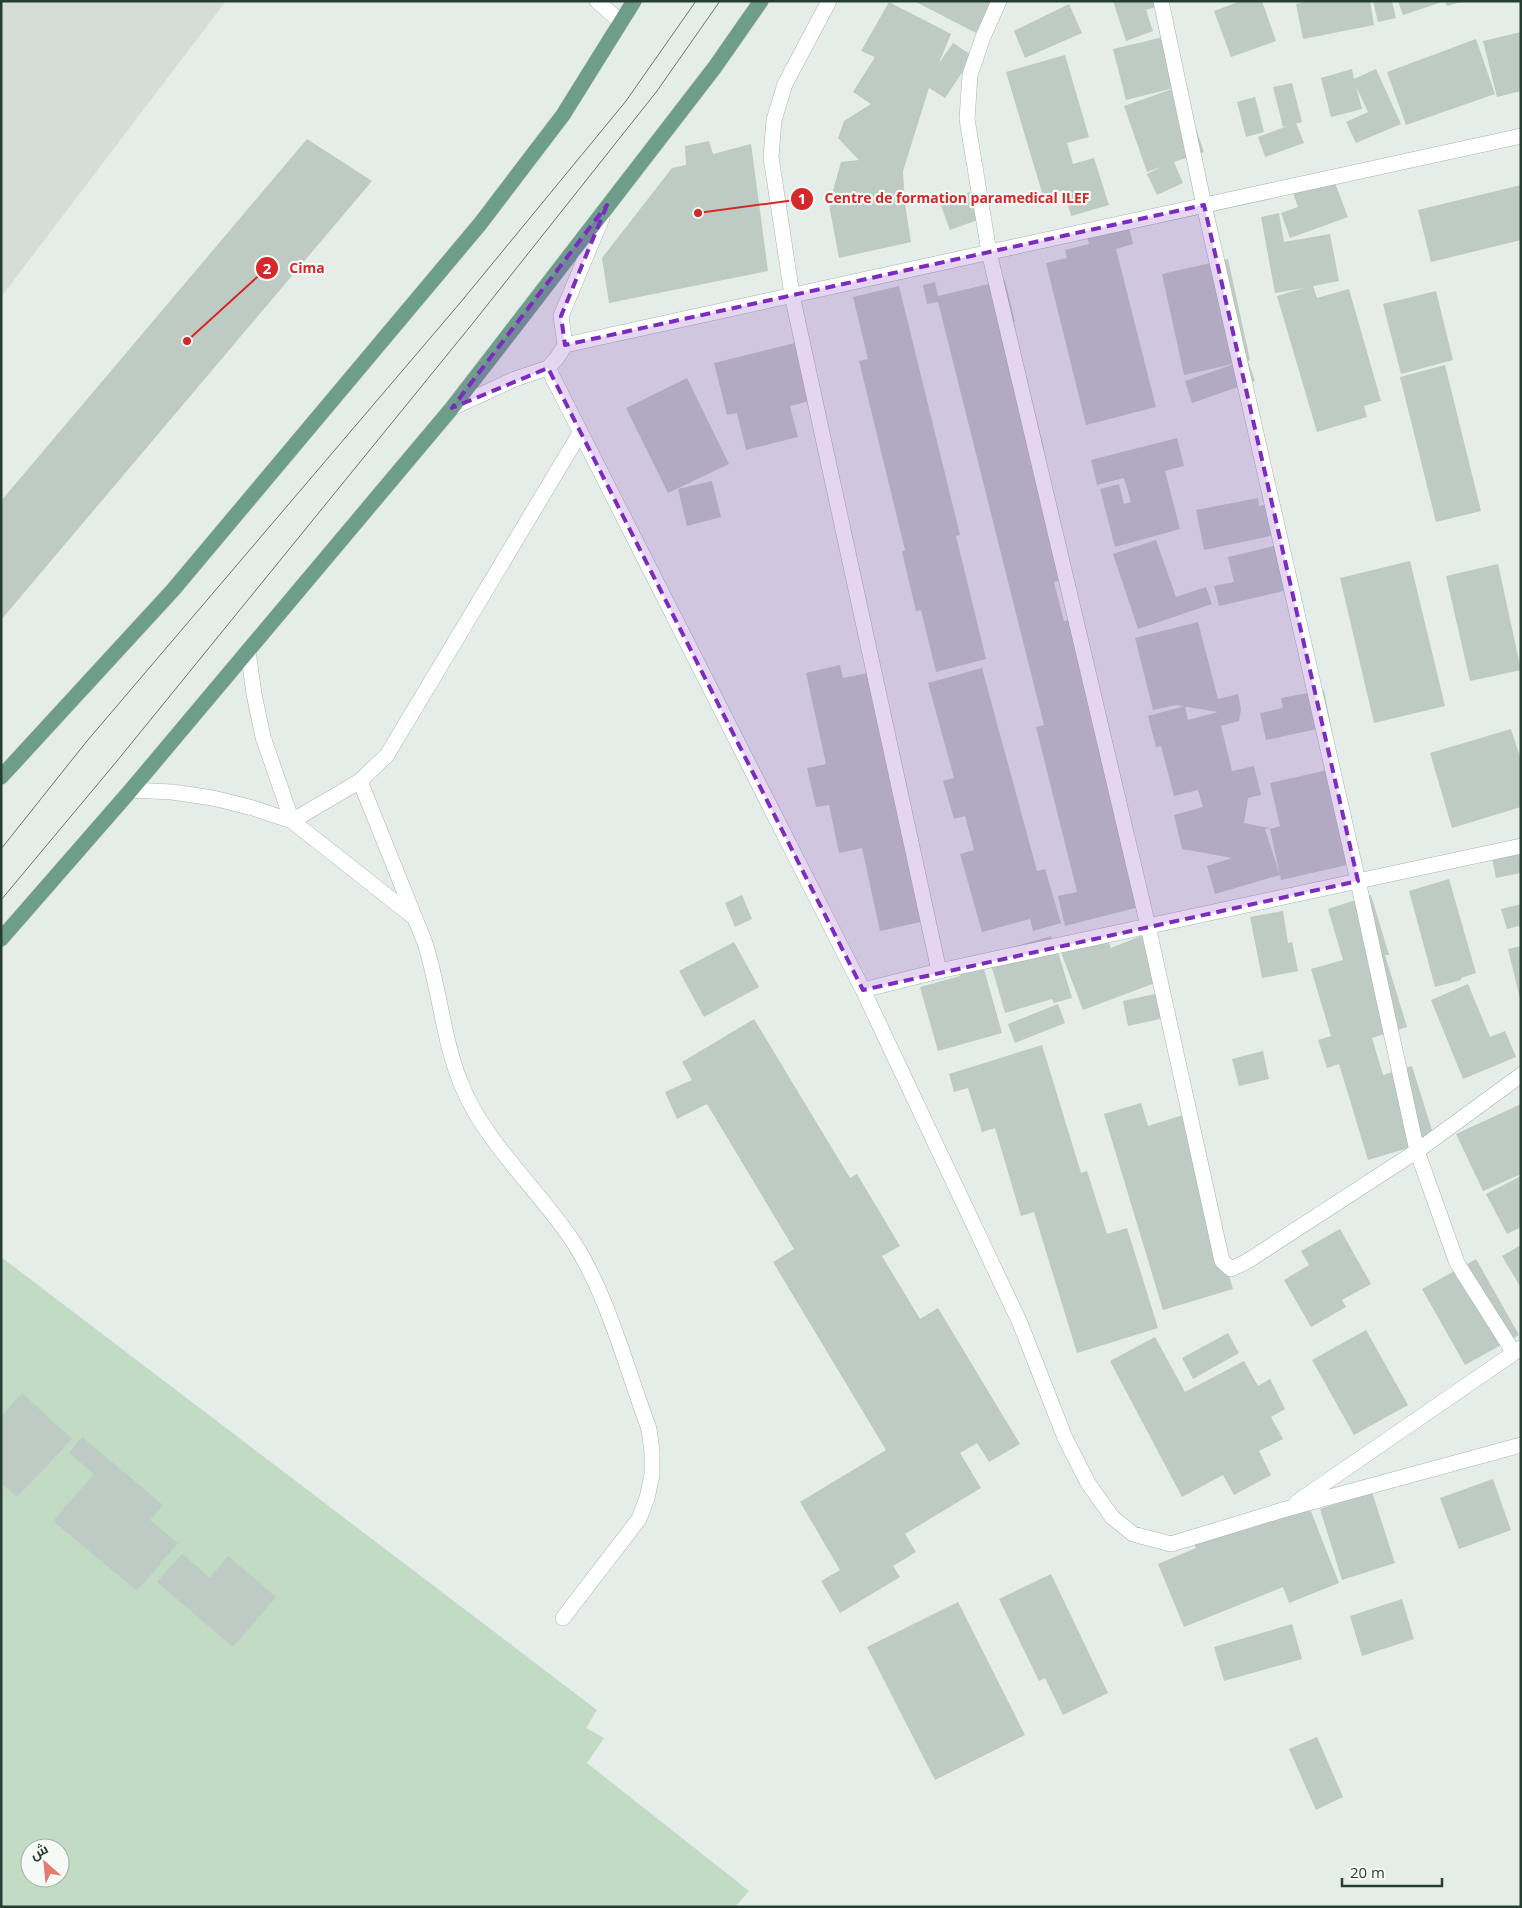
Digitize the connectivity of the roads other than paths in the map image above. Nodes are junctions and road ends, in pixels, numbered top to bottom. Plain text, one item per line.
1 (597, 1) edge
2 (634, 1) edge
3 (761, 1) edge
4 (829, 1) edge
5 (999, 1) edge
6 (1161, 1) edge
7 (621, 22) junction
8 (1521, 136) edge
9 (607, 205) junction
10 (1204, 205) junction
11 (989, 252) junction
12 (792, 295) junction
13 (565, 345) junction
14 (548, 368) junction
15 (452, 408) junction
16 (580, 433) junction
17 (248, 651) junction
18 (1, 777) edge
19 (360, 781) junction
20 (131, 790) junction
21 (292, 822) junction
22 (1521, 846) edge
23 (1358, 881) junction
24 (416, 919) junction
25 (1148, 926) junction
26 (1, 939) edge
27 (940, 971) junction
28 (863, 990) junction
29 (1521, 1075) edge
30 (1417, 1151) junction
31 (1517, 1351) edge
32 (1521, 1445) edge
33 (1286, 1509) junction
34 (563, 1618) dead end

1 - 7 street
2 - 7 main road
3 - 9 main road
4 - 12 street
5 - 11 street
6 - 10 street
7 - 18 main road
8 - 10 street
9 - 13 street
9 - 15 main road
10 - 11 street
10 - 23 street
11 - 12 street
11 - 25 street
12 - 13 street
12 - 27 street
13 - 14 street
14 - 15 street
14 - 16 street
15 - 17 main road
16 - 19 street
16 - 28 street
17 - 20 main road
17 - 21 street
19 - 21 street
19 - 24 street
20 - 21 street
20 - 26 main road
21 - 24 street
22 - 23 street
23 - 25 street
23 - 30 street
24 - 34 street
25 - 27 street
25 - 30 street
27 - 28 street
28 - 33 street
29 - 30 street
30 - 31 street
31 - 33 street
32 - 33 street

